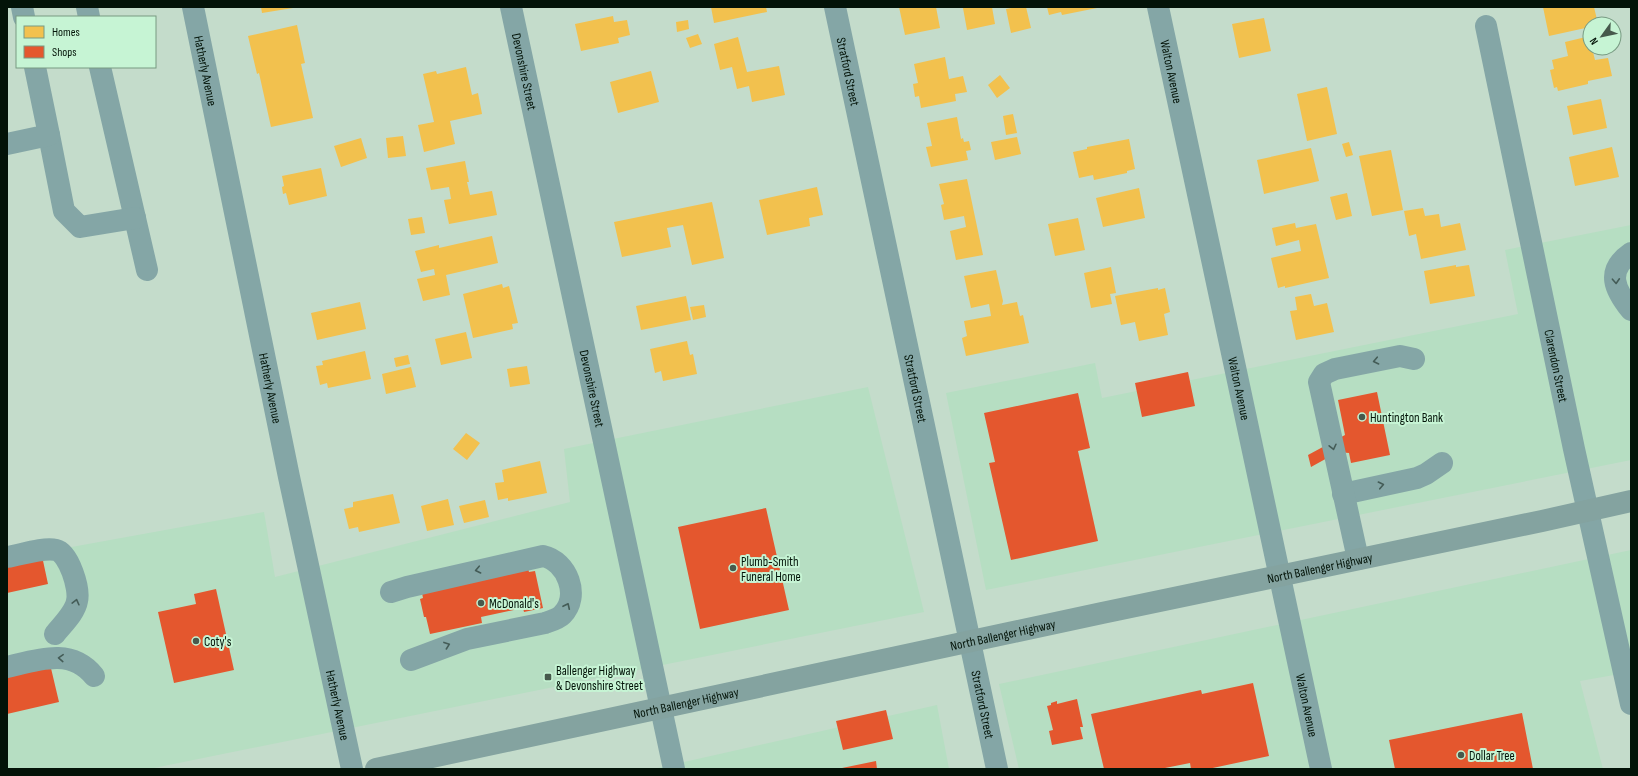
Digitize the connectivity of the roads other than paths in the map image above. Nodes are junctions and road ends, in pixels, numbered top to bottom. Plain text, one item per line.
1 (193, 7) edge
2 (511, 7) edge
3 (835, 7) edge
4 (1158, 7) edge
5 (1486, 26) dead end
6 (35, 68) edge
7 (100, 68) edge
8 (49, 135) junction
9 (7, 144) edge
10 (135, 218) junction
11 (1631, 253) edge
12 (147, 270) dead end
13 (1631, 310) edge
14 (1414, 359) dead end
15 (1442, 463) dead end
16 (1343, 494) junction
17 (1631, 501) edge
18 (1588, 511) junction
19 (7, 557) edge
20 (1358, 559) junction
21 (1280, 576) junction
22 (391, 592) dead end
23 (55, 634) dead end
24 (970, 641) junction
25 (411, 660) dead end
26 (7, 667) edge
27 (94, 676) dead end
28 (1631, 704) edge
29 (661, 707) junction
30 (352, 769) edge
31 (376, 769) edge
32 (674, 769) edge
33 (997, 769) edge
34 (1321, 769) edge

1 - 30 street, Hatherly Avenue
2 - 29 street, Devonshire Street
3 - 24 street, Stratford Street
4 - 21 street, Walton Avenue
5 - 18 street, Clarendon Street
6 - 8 street
7 - 10 street
8 - 9 street
8 - 10 street
10 - 12 street
11 -> 13 street
14 -> 16 street
16 -> 15 street
16 - 20 street
17 - 18 main road, North Ballenger Highway
18 - 20 main road, North Ballenger Highway
18 - 28 street, Clarendon Street
23 -> 19 street
20 - 21 main road, North Ballenger Highway
21 - 24 main road, North Ballenger Highway
21 - 34 street, Walton Avenue
25 -> 22 street
24 - 29 main road, North Ballenger Highway
24 - 33 street, Stratford Street
27 -> 26 street
29 - 31 main road, North Ballenger Highway
29 - 32 street, Devonshire Street

